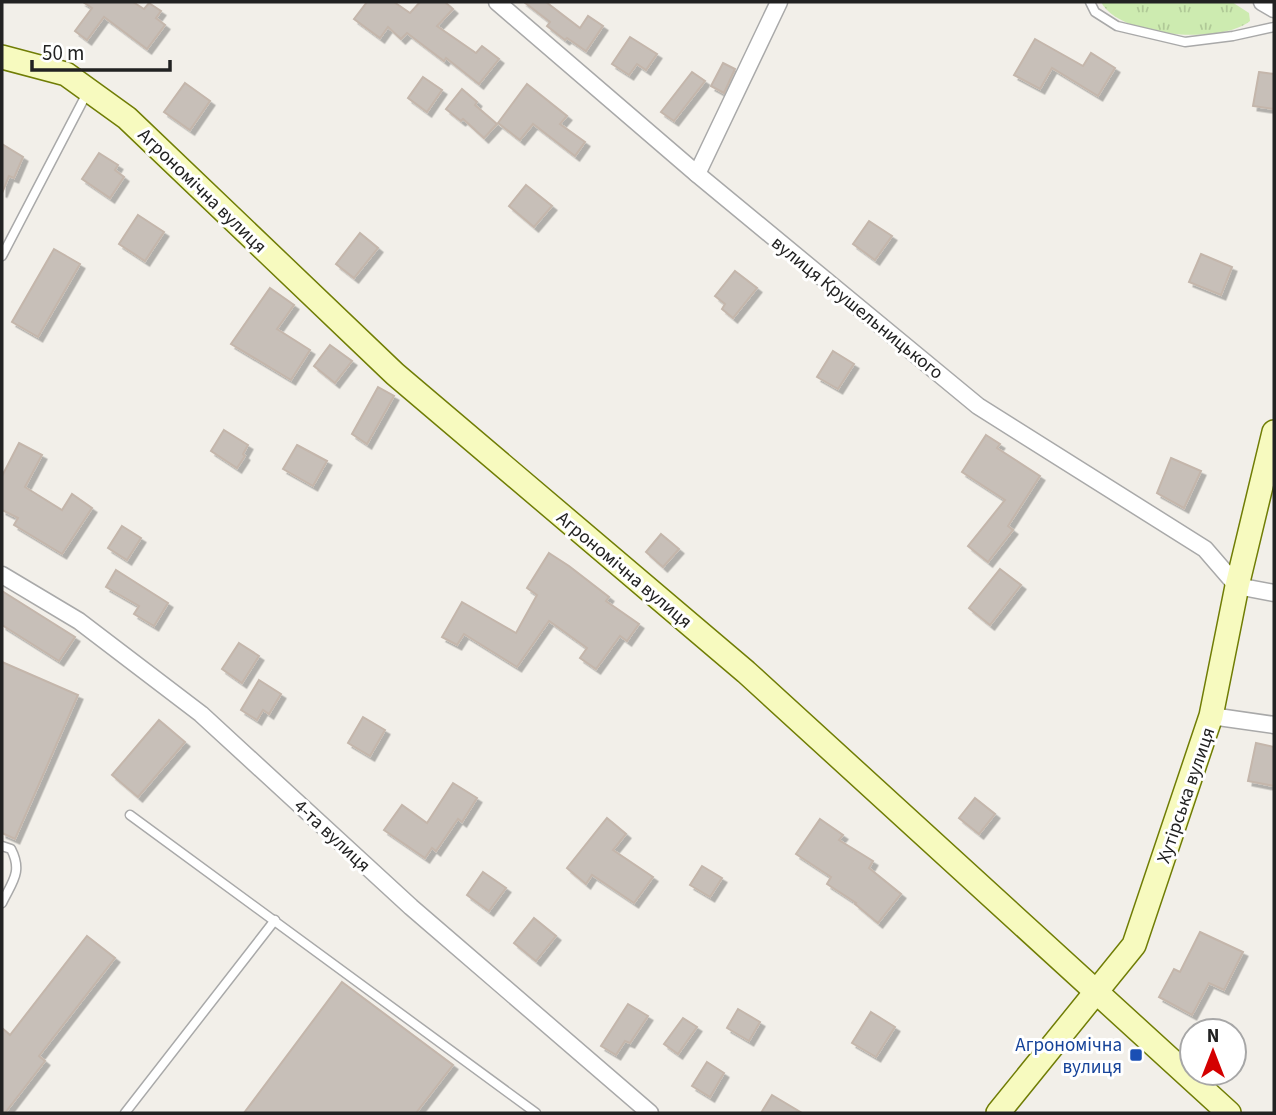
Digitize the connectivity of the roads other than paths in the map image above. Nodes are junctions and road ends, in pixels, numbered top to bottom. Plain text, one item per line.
1 (497, 2) edge
2 (779, 2) edge
3 (1090, 2) edge
4 (1262, 2) edge
5 (1274, 9) edge
6 (1274, 27) edge
7 (2, 57) edge
8 (88, 90) junction
9 (696, 174) junction
10 (2, 256) edge
11 (1274, 432) edge
12 (2, 575) edge
13 (1237, 586) junction
14 (1274, 593) edge
15 (1211, 716) junction
16 (1274, 725) edge
17 (130, 815) dead end
18 (2, 846) edge
19 (2, 903) edge
20 (275, 920) junction
21 (1098, 992) junction
22 (125, 1113) edge
23 (536, 1113) edge
24 (650, 1113) edge
25 (998, 1113) edge
26 (1229, 1113) edge

1 - 9 street, вулиця Крушельницького
2 - 9 street
3 - 6 lane
4 - 5 street
7 - 8 street, Агрономічна вулиця
8 - 10 lane
8 - 21 street, Агрономічна вулиця
9 - 13 street, вулиця Крушельницького
11 - 13 street, Хутірська вулиця
12 - 24 street, 4-та вулиця
13 - 14 street
13 - 15 street, Хутірська вулиця
15 - 16 street
15 - 21 street, Хутірська вулиця
17 - 20 lane
18 - 19 lane
20 - 22 lane
20 - 23 lane
21 - 25 street, Хутірська вулиця
21 - 26 street, Агрономічна вулиця

